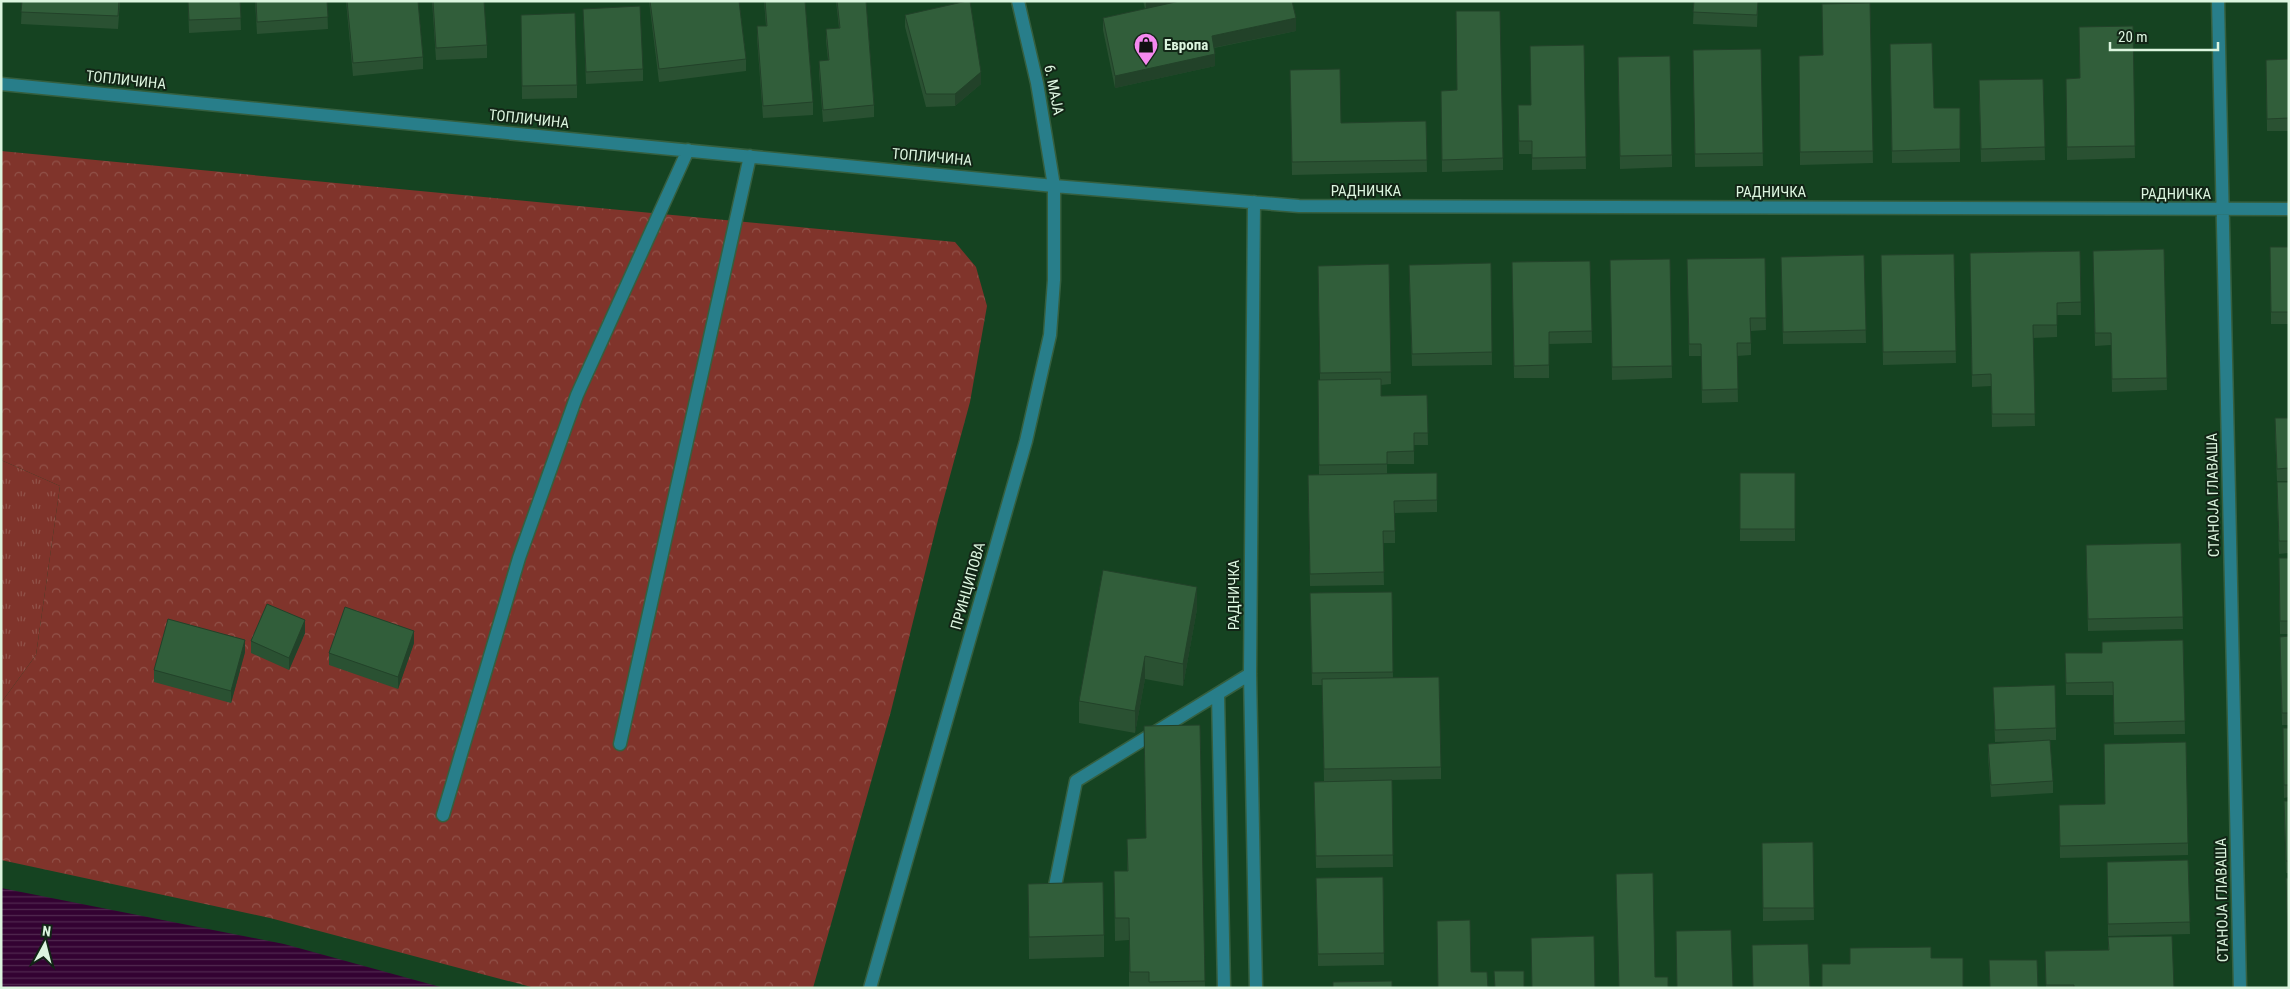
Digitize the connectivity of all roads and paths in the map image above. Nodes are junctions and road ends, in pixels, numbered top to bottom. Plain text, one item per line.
1 (1018, 1) edge
2 (2218, 1) edge
3 (1, 84) edge
4 (688, 150) junction
5 (750, 156) junction
6 (1054, 186) junction
7 (1254, 202) junction
8 (2289, 209) edge
9 (2222, 210) junction
10 (1250, 674) junction
11 (1218, 694) junction
12 (620, 744) dead end
13 (443, 815) dead end
14 (1054, 891) edge
15 (870, 988) edge
16 (1224, 988) edge
17 (1256, 988) edge
18 (2240, 988) edge

1 - 6 street, 6. МАЈА
2 - 9 street, СТАНОЈА ГЛАВАША
3 - 4 street, ТОПЛИЧИНА
4 - 5 street, ТОПЛИЧИНА
4 - 13 street
5 - 6 street, ТОПЛИЧИНА
5 - 12 street
6 - 7 street, РАДНИЧКА
6 - 15 street, ПРИНЦИПОВА
7 - 9 street, РАДНИЧКА
7 - 10 street, РАДНИЧКА
8 - 9 street, РАДНИЧКА
9 - 18 street, СТАНОЈА ГЛАВАША
10 - 11 street
10 - 17 street, РАДНИЧКА
11 - 14 street
11 - 16 street

